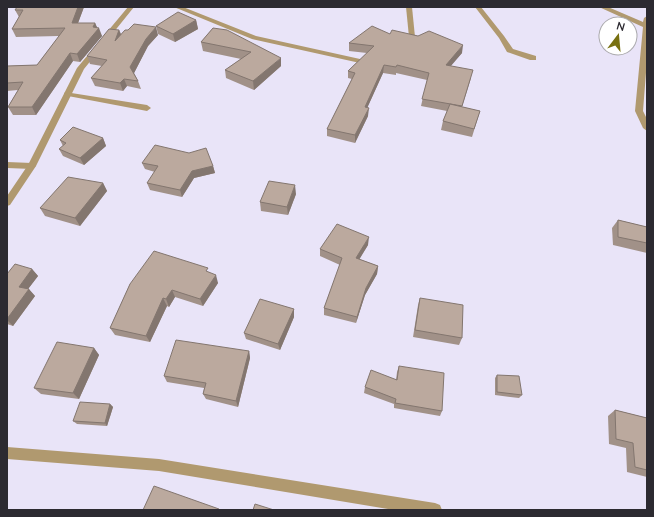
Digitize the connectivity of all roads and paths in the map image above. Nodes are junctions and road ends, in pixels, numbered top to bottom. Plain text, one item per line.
1 (131, 7) edge
2 (177, 7) edge
3 (410, 7) edge
4 (478, 7) edge
5 (602, 7) edge
6 (647, 23) edge
7 (412, 37) edge
8 (532, 58) dead end
9 (360, 61) edge
10 (68, 94) junction
11 (146, 108) dead end
12 (647, 128) edge
13 (7, 165) edge
14 (32, 166) junction
15 (7, 203) edge
16 (7, 453) edge
17 (436, 510) edge

1 - 10 street
2 - 9 street
3 - 7 street
4 - 8 street
5 - 6 street
6 - 12 street
10 - 11 street
10 - 14 street
13 - 14 street
14 - 15 street
16 - 17 street

